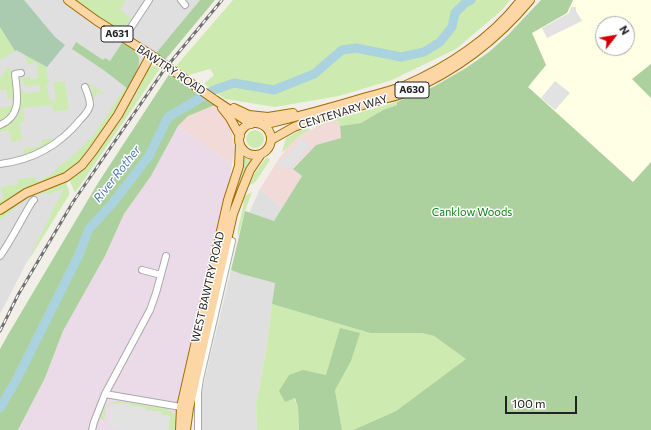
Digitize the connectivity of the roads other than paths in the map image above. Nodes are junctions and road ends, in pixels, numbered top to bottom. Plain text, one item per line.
1 (68, 0) edge
2 (149, 0) edge
3 (521, 0) edge
4 (530, 0) edge
5 (124, 38) junction
6 (151, 55) junction
7 (21, 73) dead end
8 (85, 87) dead end
9 (213, 99) junction
10 (345, 104) junction
11 (251, 124) junction
12 (263, 125) junction
13 (0, 126) edge
14 (240, 136) junction
15 (271, 140) junction
16 (240, 145) junction
17 (261, 154) junction
18 (0, 164) edge
19 (34, 200) dead end
20 (0, 210) edge
21 (233, 214) junction
22 (232, 241) joint
23 (0, 256) edge
24 (166, 256) dead end
25 (142, 270) dead end
26 (161, 274) junction
27 (105, 394) junction
28 (181, 407) junction
29 (92, 430) edge
30 (180, 430) edge
31 (186, 430) edge
32 (198, 430) edge

1 - 5 main road, BAWTRY ROAD / A631
2 - 5 street
3 - 10 main road, A630
4 - 15 main road, CENTENARY WAY / A630
5 - 6 main road, BAWTRY ROAD / A631
6 - 9 main road, BAWTRY ROAD / A631
6 - 20 main road
7 - 13 street
8 - 18 street
9 - 10 main road, A630
9 - 11 main road, BAWTRY ROAD
9 - 14 main road, BAWTRY ROAD / A631
10 - 12 main road, A630
11 - 12 main road, A630
11 - 14 main road
12 - 15 main road
14 - 16 main road
15 - 17 main road, A630
16 - 17 main road
16 - 28 main road, WEST BAWTRY ROAD
17 - 21 main road, WEST BAWTRY ROAD / A630
19 - 23 street
21 - 22 main road
21 - 31 main road, WEST BAWTRY ROAD / A630
22 - 32 street, WEST BAWTRY ROAD
24 - 26 street
25 - 26 street
26 - 27 street
27 - 28 street
27 - 29 street
28 - 30 main road, WEST BAWTRY ROAD

